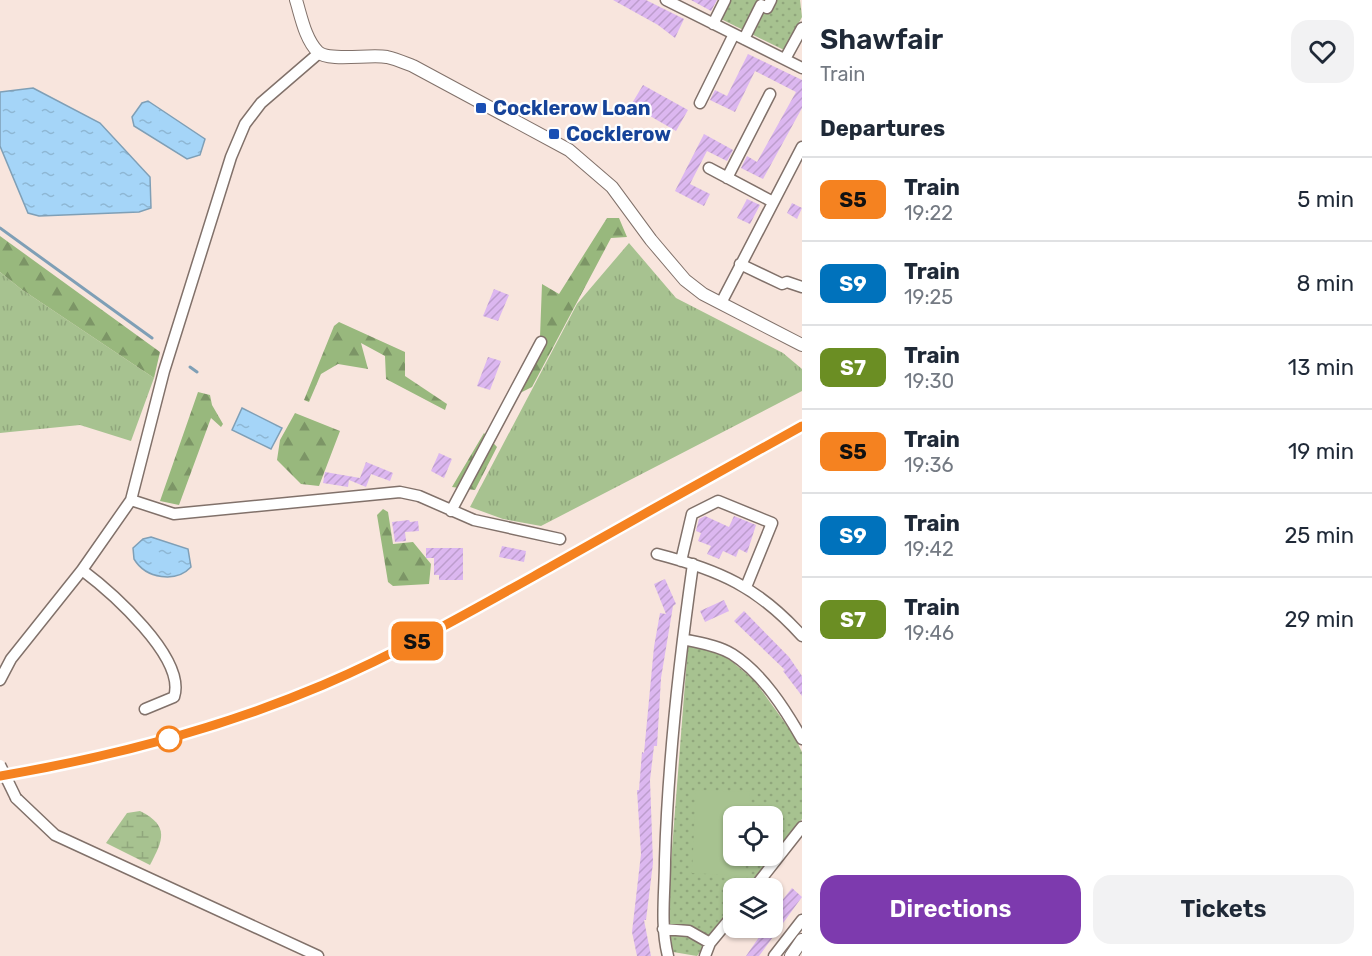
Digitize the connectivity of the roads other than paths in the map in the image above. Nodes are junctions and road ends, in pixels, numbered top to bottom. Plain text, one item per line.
1 (296, 0) edge
2 (666, 0) edge
3 (725, 0) edge
4 (771, 0) edge
5 (713, 24) junction
6 (802, 28) edge
7 (739, 37) junction
8 (319, 53) junction
9 (785, 59) junction
10 (802, 68) edge
11 (770, 94) dead end
12 (700, 104) dead end
13 (802, 147) edge
14 (709, 168) dead end
15 (728, 178) junction
16 (773, 202) junction
17 (740, 264) junction
18 (802, 287) edge
19 (720, 303) junction
20 (541, 342) dead end
21 (802, 345) edge
22 (131, 500) junction
23 (451, 511) junction
24 (560, 539) dead end
25 (657, 554) dead end
26 (681, 561) junction
27 (693, 564) junction
28 (82, 570) junction
29 (746, 587) junction
30 (802, 636) edge
31 (683, 639) junction
32 (0, 680) edge
33 (145, 709) dead end
34 (802, 739) edge
35 (0, 765) edge
36 (802, 827) edge
37 (762, 878) edge
38 (802, 920) edge
39 (723, 927) edge
40 (663, 929) junction
41 (802, 940) edge
42 (710, 943) junction
43 (318, 956) edge
44 (668, 956) edge
45 (705, 956) edge
46 (774, 956) edge
47 (791, 956) edge

1 - 8 main road
2 - 5 street
3 - 5 street
4 - 7 street
5 - 7 street
6 - 9 street
7 - 9 street
7 - 12 street
8 - 19 main road
8 - 22 street
9 - 10 street
11 - 15 street
13 - 16 street
14 - 15 street
15 - 16 street
16 - 17 street
17 - 18 street
17 - 19 street
19 - 21 main road
20 - 23 street
22 - 23 street
22 - 28 street
23 - 24 street
25 - 26 street
26 - 27 street
26 - 29 street
27 - 29 street
27 - 31 street
28 - 32 street
28 - 33 street
29 - 30 street
31 - 34 street
31 - 40 street
35 - 43 street, bridge
36 - 37 street
38 - 46 street
39 - 42 street
40 - 42 street
40 - 44 street
41 - 47 main road
42 - 45 street

